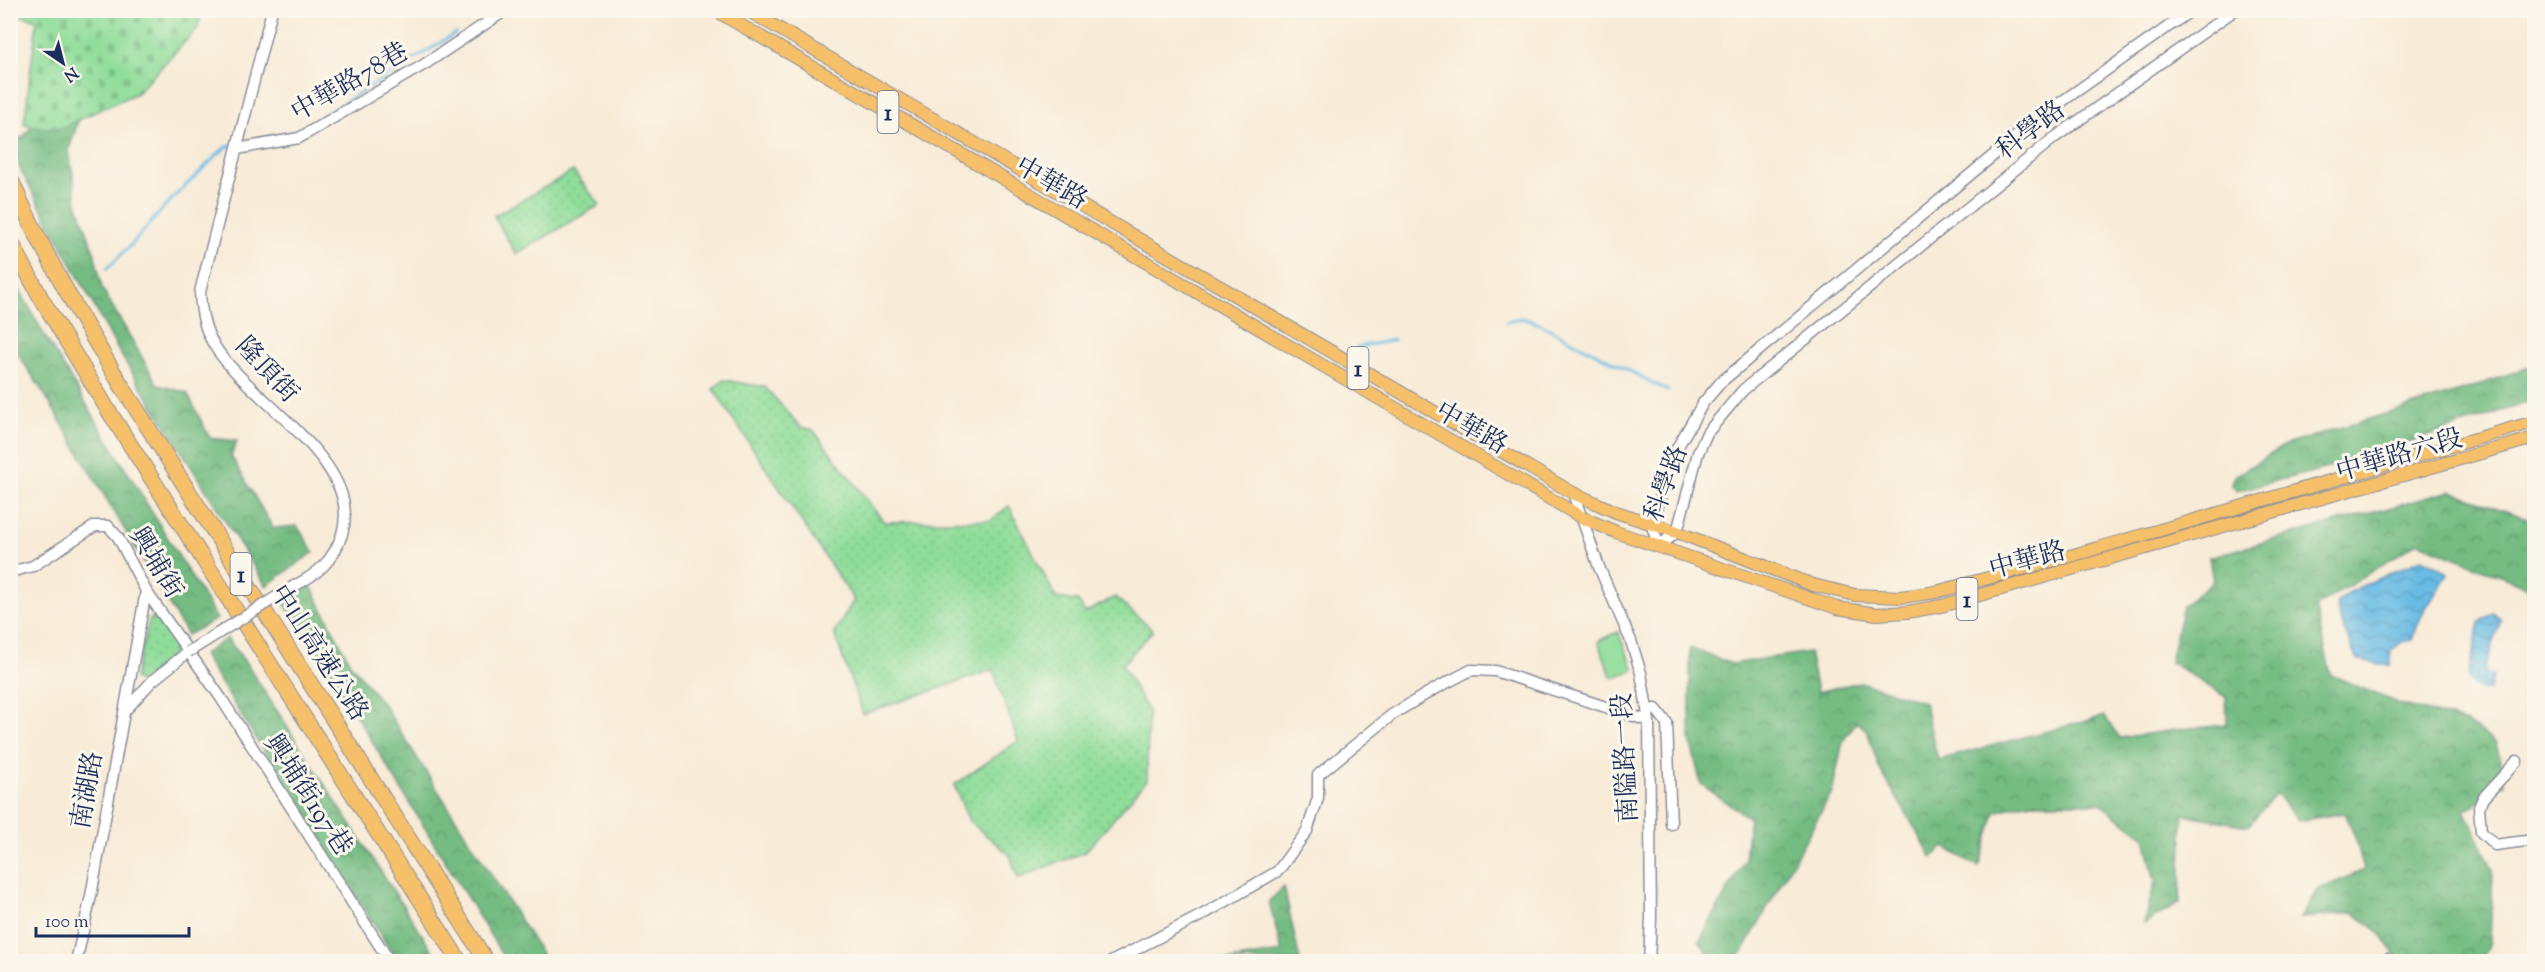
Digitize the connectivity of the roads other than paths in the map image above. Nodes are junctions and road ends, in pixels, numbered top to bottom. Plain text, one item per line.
1 (272, 10) edge
2 (506, 10) edge
3 (715, 10) edge
4 (747, 10) edge
5 (2192, 10) edge
6 (2235, 10) edge
7 (237, 149) junction
8 (10, 178) edge
9 (10, 240) edge
10 (1423, 406) junction
11 (1414, 419) junction
12 (2535, 422) edge
13 (2535, 438) edge
14 (2286, 492) joint
15 (1573, 494) junction
16 (2275, 512) joint
17 (1583, 518) junction
18 (1651, 524) junction
19 (2180, 524) junction
20 (1677, 532) junction
21 (2183, 539) junction
22 (1659, 546) junction
23 (10, 572) edge
24 (146, 591) junction
25 (188, 652) junction
26 (124, 712) junction
27 (1648, 715) junction
28 (2517, 761) dead end
29 (1671, 824) dead end
30 (2535, 843) edge
31 (76, 962) edge
32 (390, 962) edge
33 (460, 962) edge
34 (487, 962) edge
35 (1111, 962) edge
36 (1649, 962) edge

1 - 7 street, 隆頂街
2 - 7 street, 中華路78巷
3 - 11 main road, 中華路 / 1
4 - 10 main road, 中華路 / 1
5 - 18 street, 科學路
6 - 20 street, 科學路
7 - 25 street, 隆頂街, bridge
8 - 34 highway, 中山高速公路 / 1
9 - 33 highway, 中山高速公路 / 1
10 - 11 main road
10 - 15 main road, 中華路 / 1
11 - 17 main road, 中華路 / 1
12 - 14 main road, 中華路六段 / 1
13 - 16 main road, 中華路六段 / 1
14 - 19 main road, 中華路 / 1
15 - 17 street, 南隘路一段
15 - 18 main road, 中華路 / 1
16 - 21 main road, 中華路 / 1
17 - 22 main road, 中華路 / 1
17 - 27 street, 南隘路一段
18 - 20 main road, 中華路 / 1
18 - 22 street, 科學路
19 - 20 main road, 中華路 / 1
19 - 21 street
20 - 22 street, 科學路
21 - 22 main road, 中華路 / 1
23 - 24 street, 興埔街
24 - 25 street, 興埔街
24 - 26 street, 南湖路
25 - 26 street
25 - 32 street, 興埔街197巷
26 - 31 street, 南湖路
27 - 29 street
27 - 35 street
27 - 36 street, 南隘路一段
28 - 30 street

